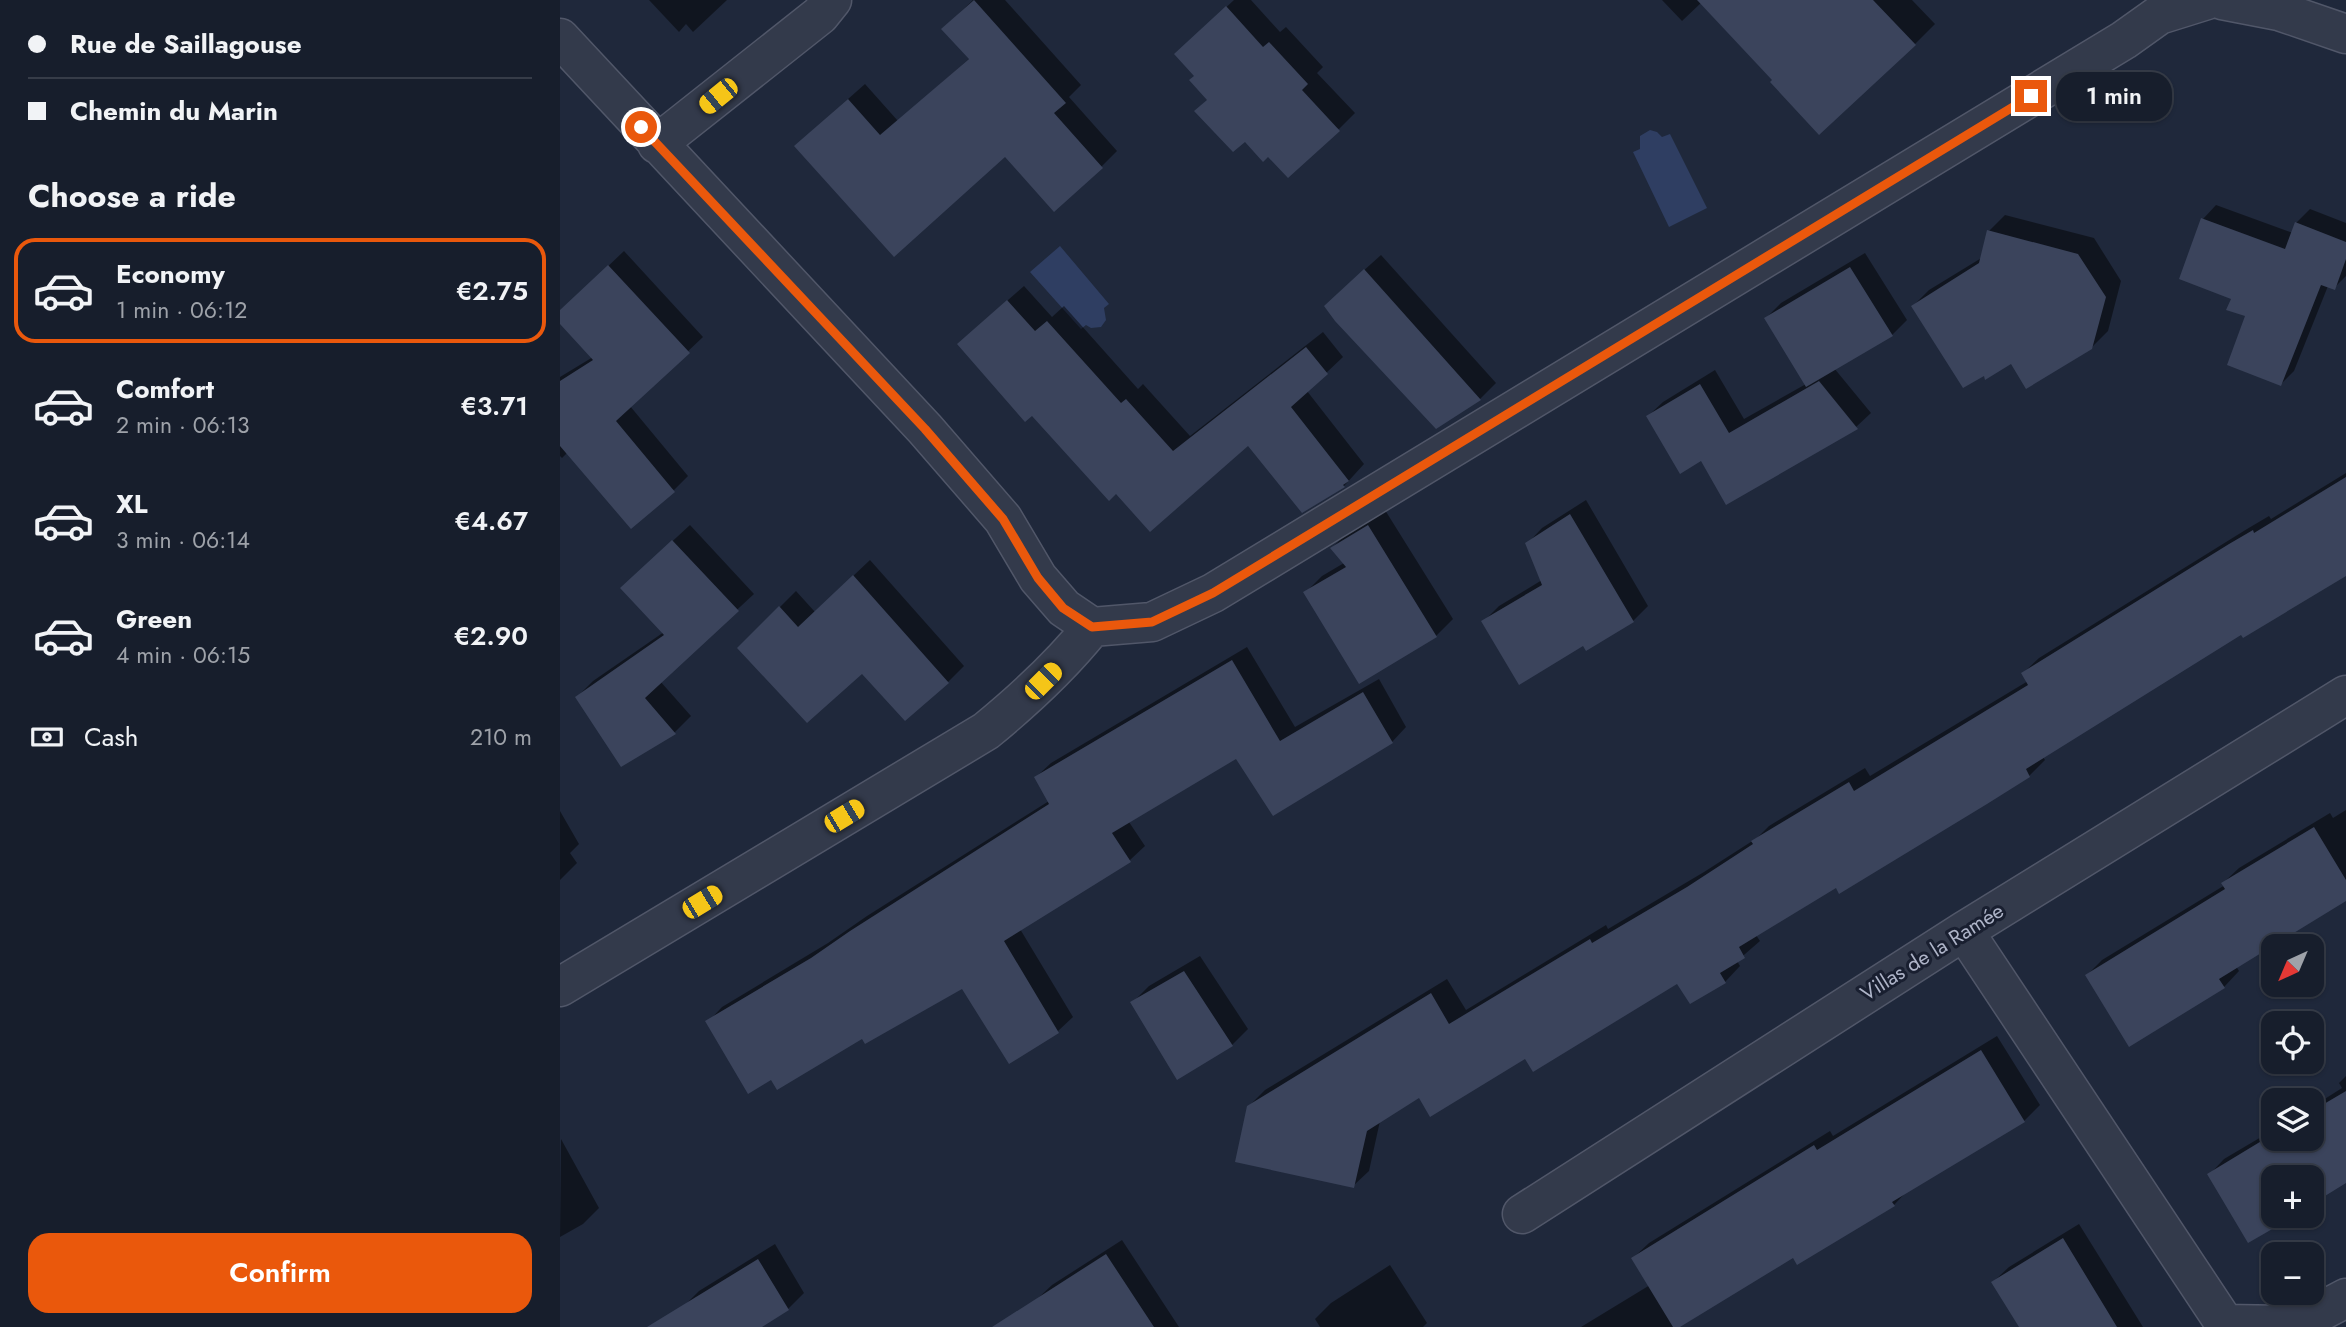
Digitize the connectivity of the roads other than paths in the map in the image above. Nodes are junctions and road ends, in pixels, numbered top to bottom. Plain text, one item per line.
1 (832, 0) edge
2 (2207, 0) edge
3 (2222, 0) edge
4 (2346, 34) edge
5 (560, 38) edge
6 (657, 144) junction
7 (1092, 627) junction
8 (2346, 695) edge
9 (1964, 931) junction
10 (560, 987) edge
11 (1522, 1214) dead end
12 (2346, 1298) edge

1 - 6 street
2 - 7 street
3 - 4 street
5 - 6 street
6 - 7 street
7 - 10 street
8 - 9 street, Villas de la Ramée
9 - 11 street, Villas de la Ramée
9 - 12 street

